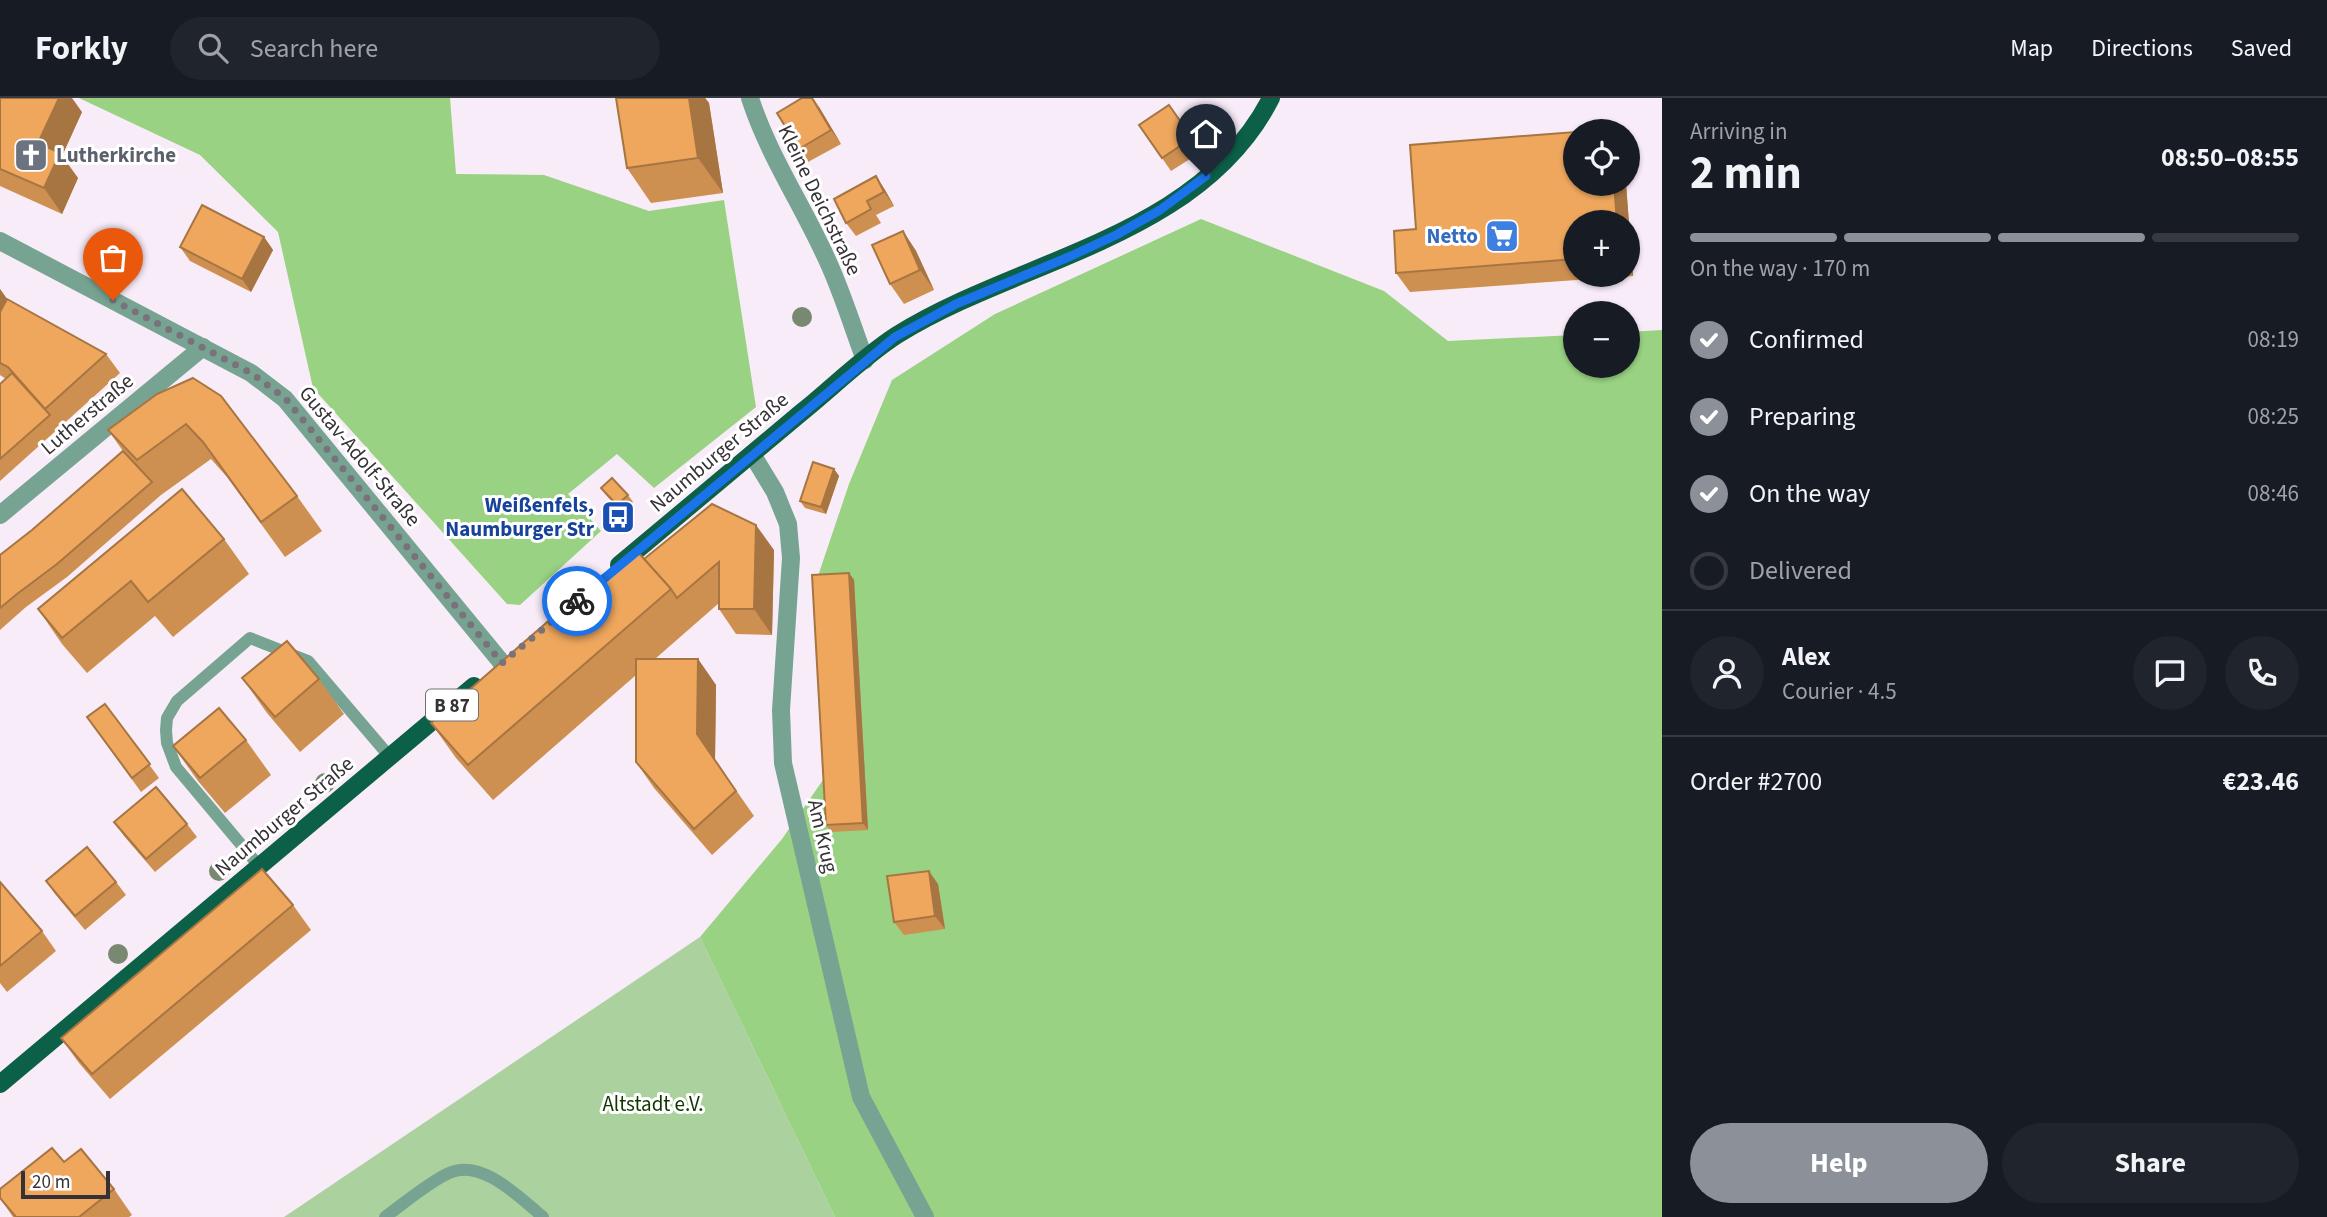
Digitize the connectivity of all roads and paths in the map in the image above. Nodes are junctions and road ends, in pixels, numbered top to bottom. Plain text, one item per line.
1 (750, 98) edge
2 (1271, 98) edge
3 (0, 241) edge
4 (203, 347) junction
5 (865, 360) junction
6 (752, 454) junction
7 (0, 515) edge
8 (605, 577) edge
9 (507, 659) joint
10 (390, 757) junction
11 (259, 866) junction
12 (0, 1084) edge
13 (385, 1217) edge
14 (544, 1217) edge
15 (925, 1217) edge

1 - 5 street, Kleine Deichstraße
2 - 5 main road, Naumburger Straße
3 - 4 street, Gustav-Adolf-Straße
4 - 7 street, Lutherstraße
4 - 9 street, Gustav-Adolf-Straße
5 - 6 main road, Naumburger Straße
6 - 8 main road, Naumburger Straße
6 - 15 street, Am Krug
9 - 10 main road, Naumburger Straße / B 87
10 - 11 main road, Naumburger Straße / B 87
10 - 11 lane
11 - 12 main road, Naumburger Straße / B 87
13 - 14 lane

